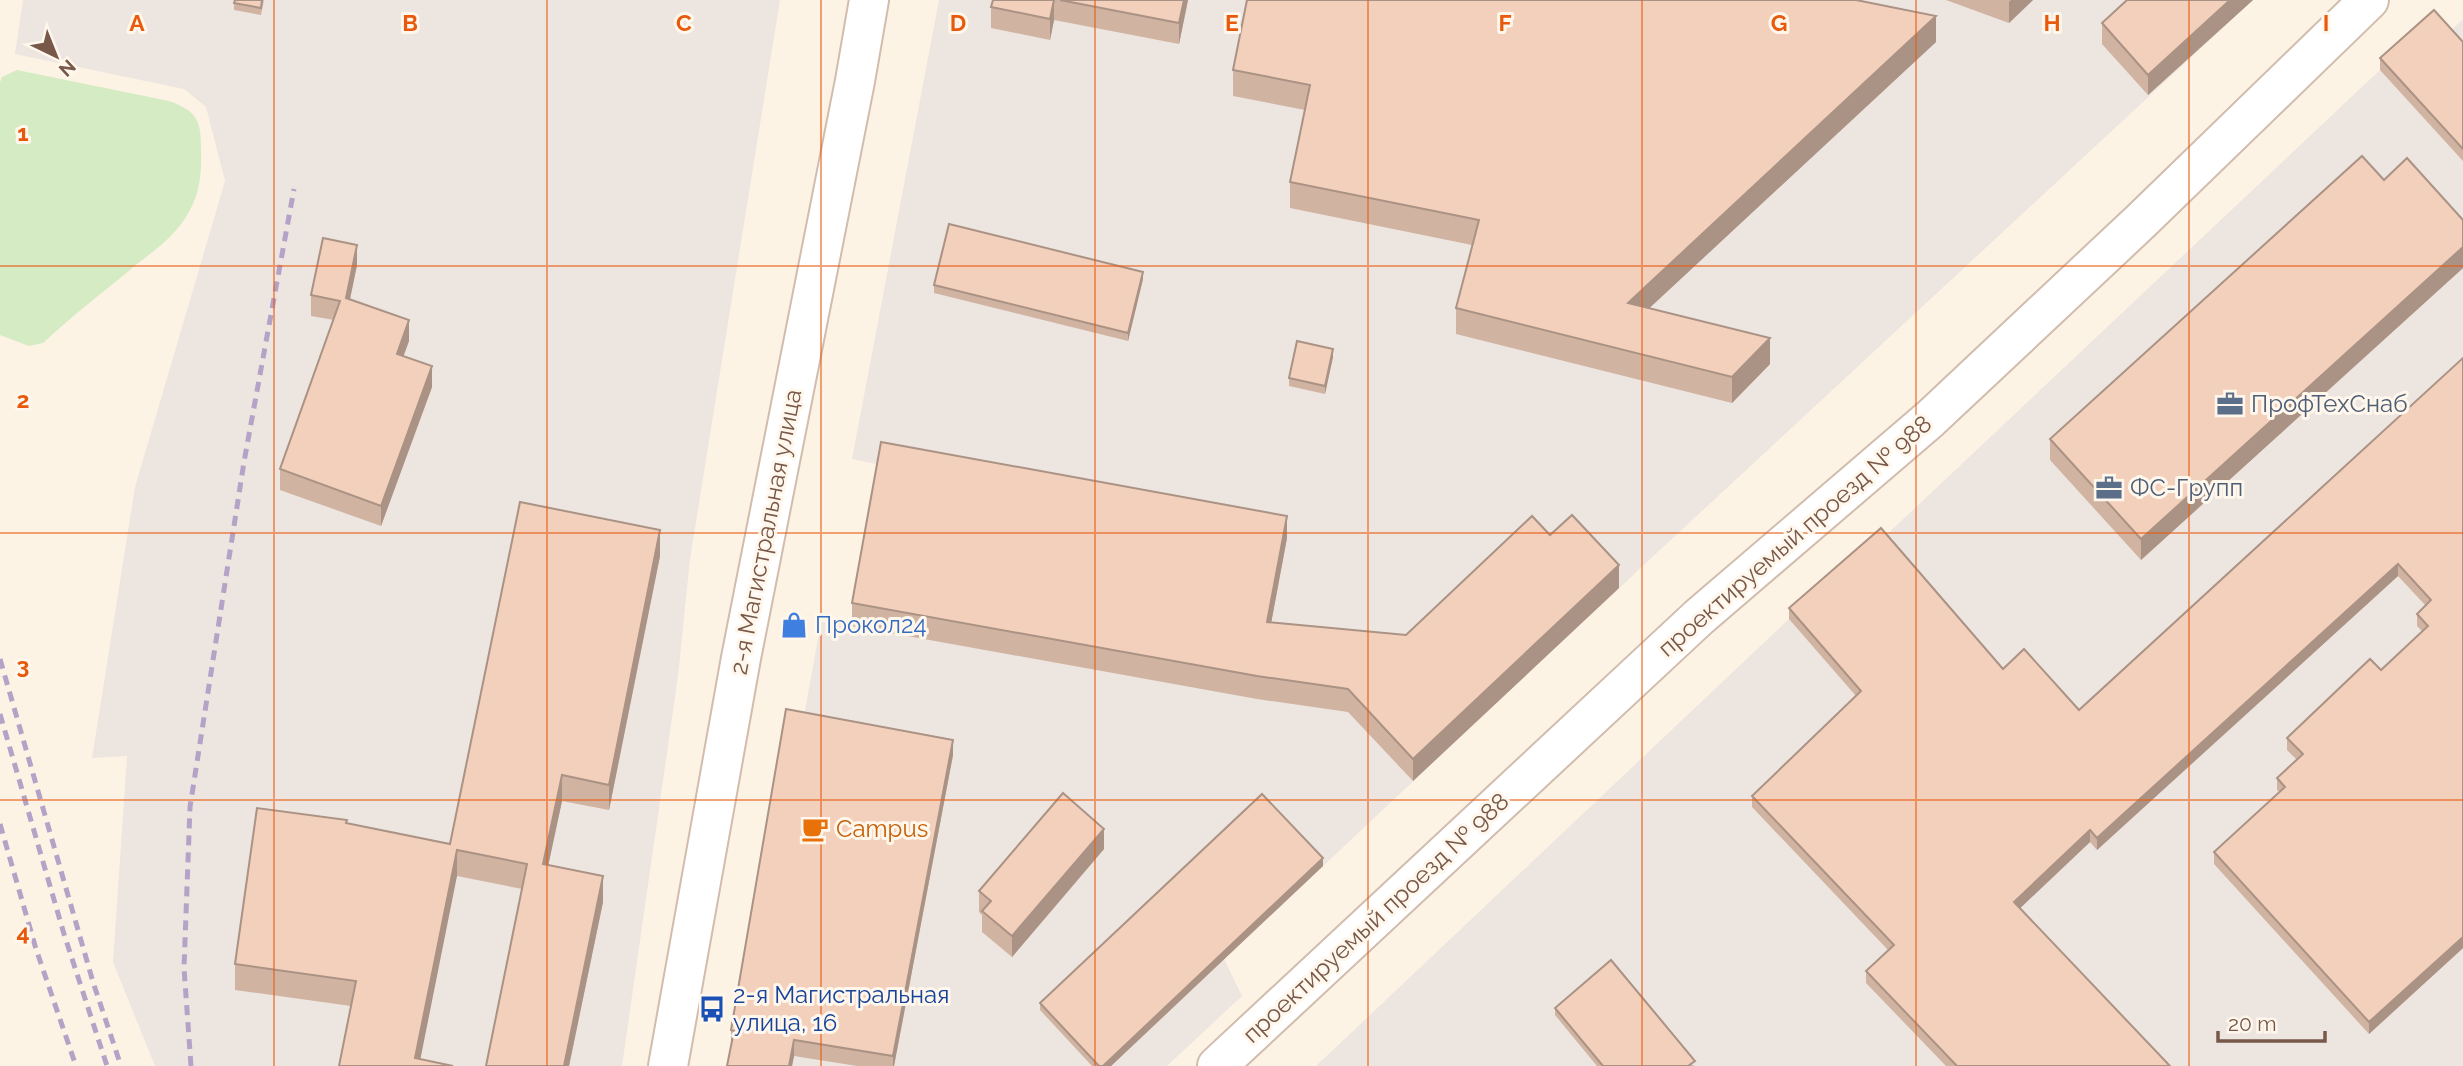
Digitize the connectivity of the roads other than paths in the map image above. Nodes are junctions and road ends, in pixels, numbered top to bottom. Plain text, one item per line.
1 (869, 0) edge
2 (2369, 0) edge
3 (668, 1066) edge
4 (1217, 1066) edge

1 - 3 street, 2-я Магистральная улица
2 - 4 street, проектируемый проезд № 988

